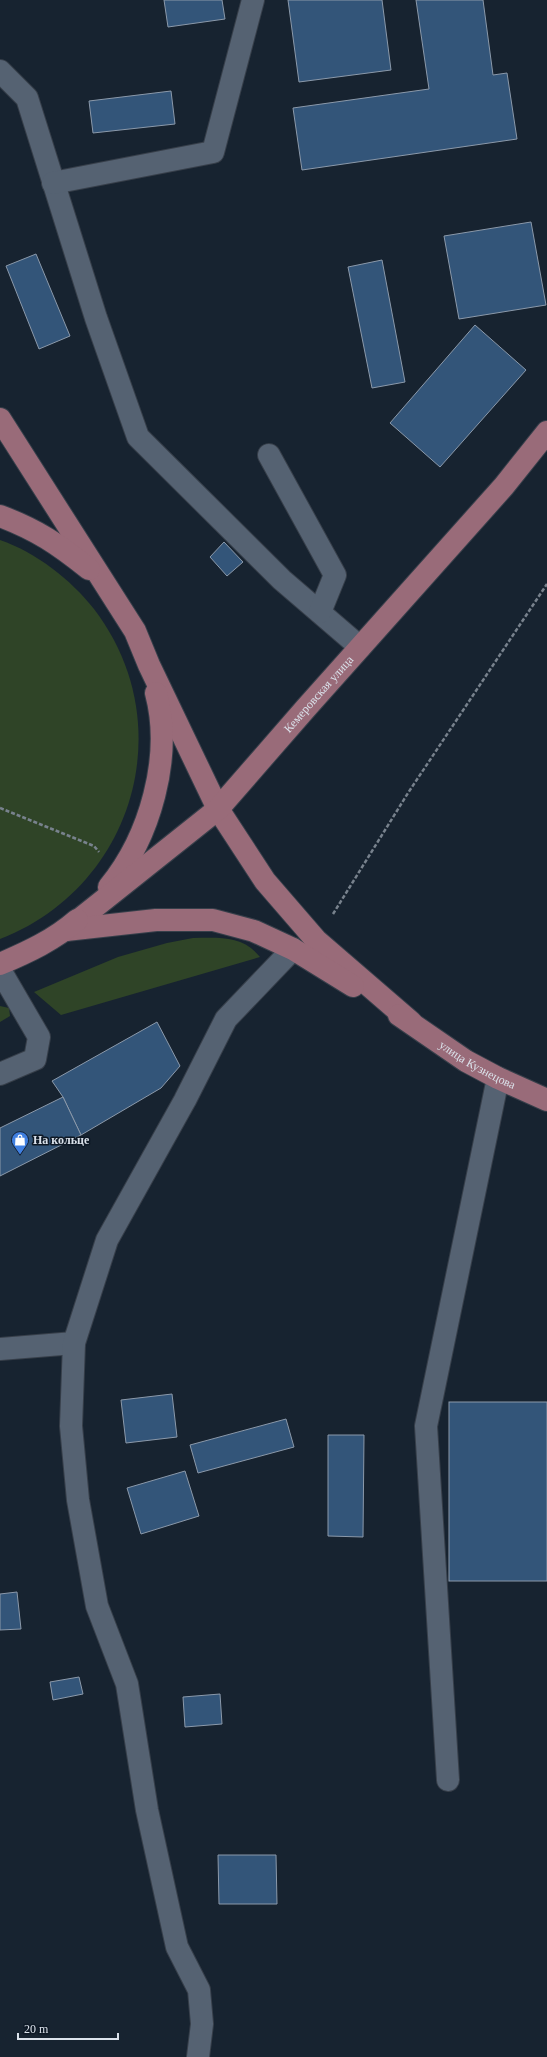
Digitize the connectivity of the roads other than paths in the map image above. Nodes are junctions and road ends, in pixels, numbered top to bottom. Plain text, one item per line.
1 (253, 0) edge
2 (0, 71) edge
3 (53, 183) junction
4 (0, 419) edge
5 (547, 432) edge
6 (269, 455) dead end
7 (0, 516) edge
8 (116, 600) junction
9 (320, 612) junction
10 (360, 647) junction
11 (149, 665) junction
12 (218, 809) junction
13 (66, 930) junction
14 (293, 949) junction
15 (0, 964) edge
16 (0, 970) edge
17 (411, 1022) junction
18 (0, 1074) edge
19 (498, 1078) junction
20 (547, 1100) edge
21 (74, 1343) junction
22 (0, 1349) edge
23 (448, 1780) dead end
24 (198, 2057) edge

1 - 3 lane
2 - 3 lane
3 - 9 lane
4 - 8 main road
5 - 10 main road, Кемеровская улица
6 - 9 lane
7 - 8 main road
8 - 11 main road
9 - 10 lane
10 - 12 main road, Кемеровская улица
11 - 12 main road
11 - 13 main road
12 - 13 main road, Кемеровская улица
12 - 17 main road
13 - 14 main road
13 - 15 main road
14 - 17 main road
14 - 21 lane
16 - 18 lane
17 - 19 main road, улица Кузнецова
19 - 20 main road, улица Кузнецова
19 - 23 lane
21 - 22 lane
21 - 24 lane

